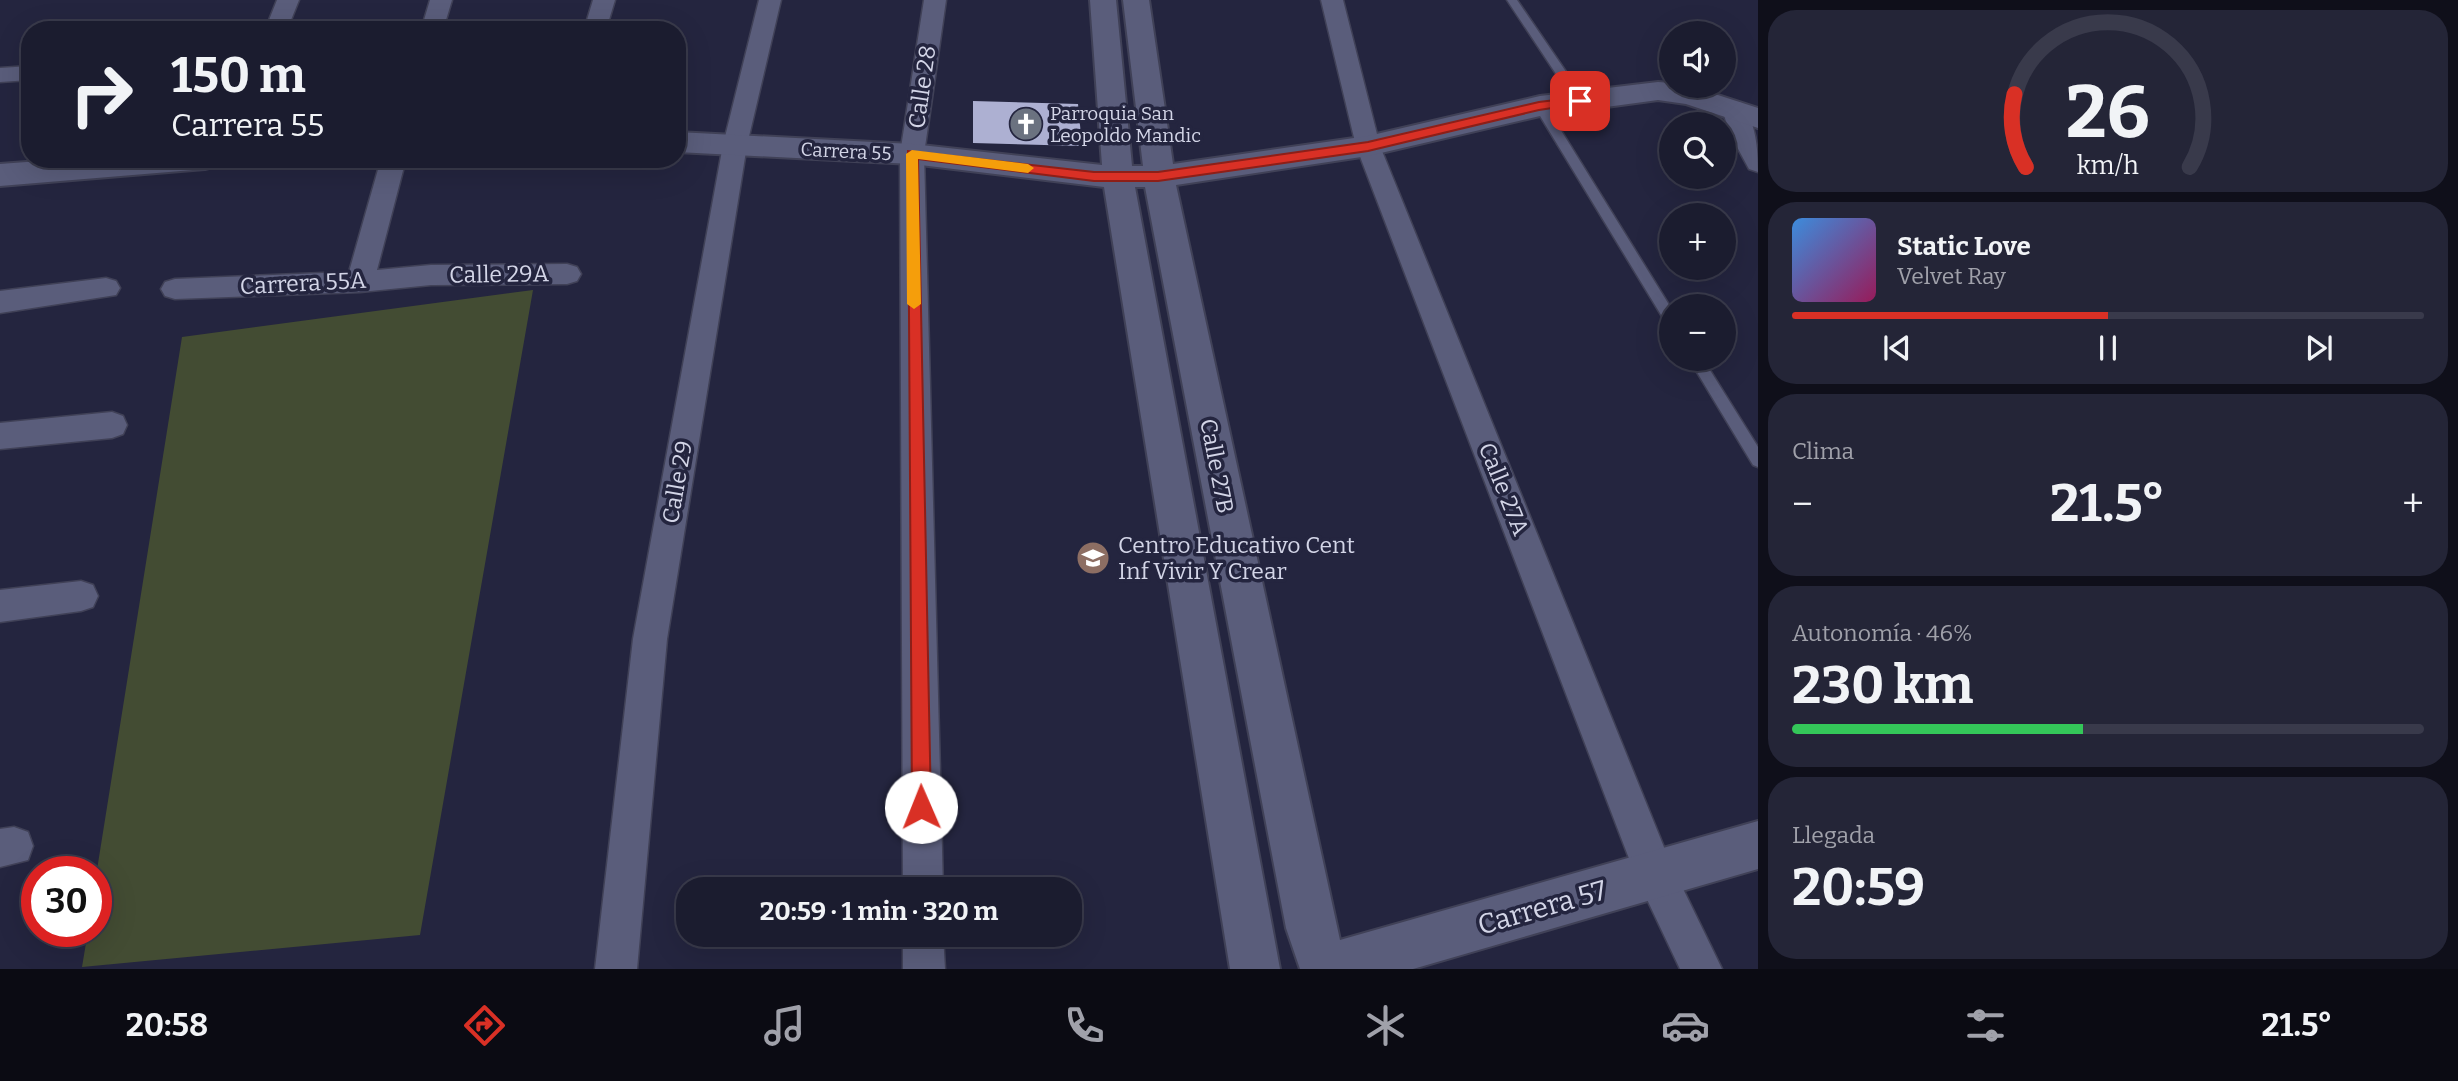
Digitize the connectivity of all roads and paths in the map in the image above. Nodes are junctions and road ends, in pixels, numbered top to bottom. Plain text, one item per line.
1 (288, 0) edge
2 (441, 0) edge
3 (604, 0) edge
4 (770, 0) edge
5 (935, 0) edge
6 (1103, 0) edge
7 (1136, 0) edge
8 (1332, 0) edge
9 (1512, 0) edge
10 (280, 21) edge
11 (435, 21) edge
12 (597, 21) edge
13 (21, 74) edge
14 (0, 75) edge
15 (1580, 101) junction
16 (1539, 106) junction
17 (1746, 114) edge
18 (686, 142) edge
19 (735, 145) junction
20 (1368, 146) junction
21 (912, 154) junction
22 (1758, 163) edge
23 (90, 168) edge
24 (392, 168) edge
25 (0, 175) edge
26 (1118, 177) junction
27 (1158, 177) junction
28 (567, 274) dead end
29 (431, 275) joint
30 (360, 282) junction
31 (106, 288) dead end
32 (175, 289) dead end
33 (1659, 300) edge
34 (0, 302) edge
35 (1703, 371) edge
36 (112, 425) dead end
37 (0, 436) edge
38 (1758, 460) edge
39 (81, 596) dead end
40 (0, 606) edge
41 (1758, 845) edge
42 (1655, 874) junction
43 (922, 877) edge
44 (923, 947) edge
45 (616, 969) edge
46 (924, 969) edge
47 (1255, 969) edge
48 (1325, 969) edge
49 (1701, 969) edge

1 - 10 street
2 - 11 street
3 - 12 street
4 - 19 street, Calle 29
5 - 21 street, Calle 28
6 - 26 main road, Calle 27B
7 - 27 main road, Calle 27B
8 - 20 street, Calle 27A
9 - 15 lane
13 - 14 street
15 - 16 main road, Carrera 55
15 - 17 main road, Carrera 55
16 - 20 main road, Carrera 55
16 - 33 lane
17 - 22 street
18 - 19 main road, Carrera 55
19 - 21 main road, Carrera 55
19 - 45 street, Calle 29
20 - 27 main road, Carrera 55
20 - 42 street, Calle 27A
21 - 26 main road, Carrera 55
21 - 43 street, Calle 28
23 - 25 main road
24 - 30 street
26 - 27 main road, Carrera 55
26 - 47 main road, Calle 27B
27 - 48 main road, Calle 27B
28 - 29 street, Calle 29A
29 - 30 street, Carrera 55A
30 - 32 street, Carrera 55A
31 - 34 street
35 - 38 lane
36 - 37 street
39 - 40 street
41 - 42 main road, Carrera 57
42 - 48 main road, Carrera 57
42 - 49 street, Calle 27A
44 - 46 street

